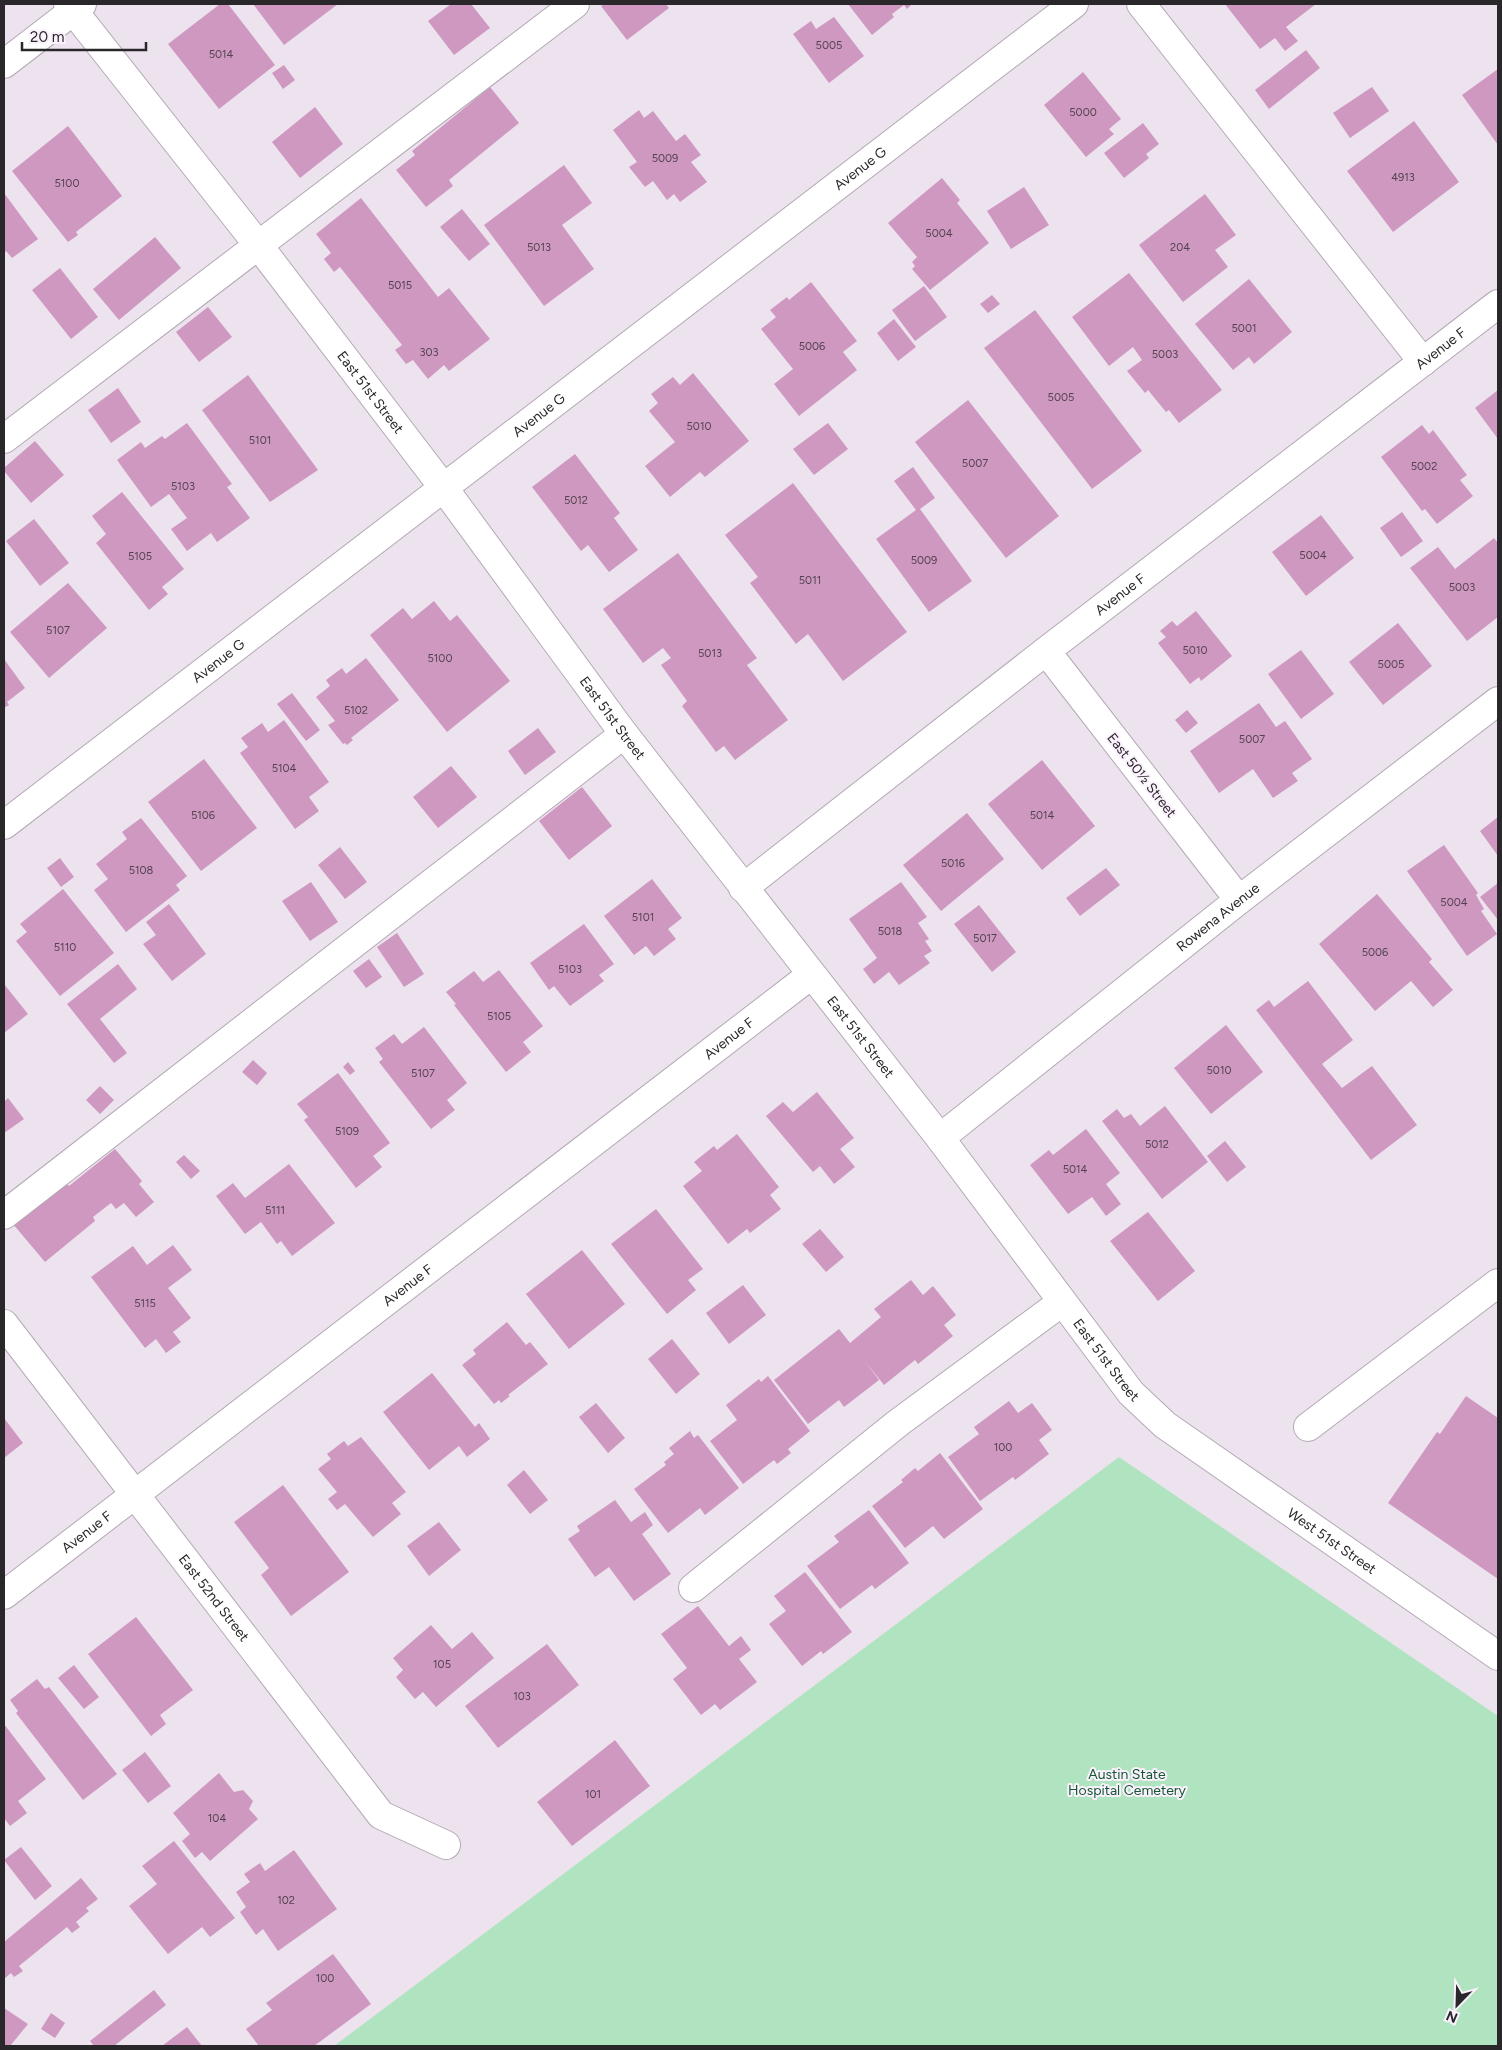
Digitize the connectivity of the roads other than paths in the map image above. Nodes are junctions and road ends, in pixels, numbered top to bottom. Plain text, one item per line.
1 (575, 4) edge
2 (1074, 4) edge
3 (1141, 4) edge
4 (74, 6) edge
5 (4, 64) edge
6 (259, 246) junction
7 (1498, 304) edge
8 (1423, 362) junction
9 (4, 439) edge
10 (443, 487) junction
11 (1046, 651) junction
12 (1498, 701) edge
13 (624, 734) junction
14 (4, 825) edge
15 (743, 888) junction
16 (1239, 900) junction
17 (811, 975) junction
18 (940, 1138) junction
19 (4, 1216) edge
20 (1498, 1284) edge
21 (1062, 1302) junction
22 (4, 1324) edge
23 (1164, 1425) joint
24 (1308, 1427) dead end
25 (135, 1496) junction
26 (693, 1588) dead end
27 (4, 1596) edge
28 (1498, 1656) edge
29 (446, 1845) dead end

1 - 6 street
2 - 10 street, Avenue G
3 - 8 street
4 - 5 street
4 - 6 street, East 51st Street
6 - 9 street
6 - 10 street, East 51st Street
7 - 8 street, Avenue F
8 - 11 street, Avenue F
10 - 13 street, East 51st Street
10 - 14 street, Avenue G
11 - 15 street, Avenue F
11 - 16 street, East 50½ Street
12 - 16 street, Rowena Avenue
13 - 15 street, East 51st Street
13 - 19 street
15 - 17 street, East 51st Street
16 - 18 street, Rowena Avenue
17 - 18 street, East 51st Street
17 - 25 street, Avenue F
18 - 21 street, East 51st Street
20 - 24 street
21 - 23 street, East 51st Street
21 - 26 street
22 - 25 street, East 52nd Street
23 - 28 street, West 51st Street
25 - 27 street, Avenue F
25 - 29 street, East 52nd Street

